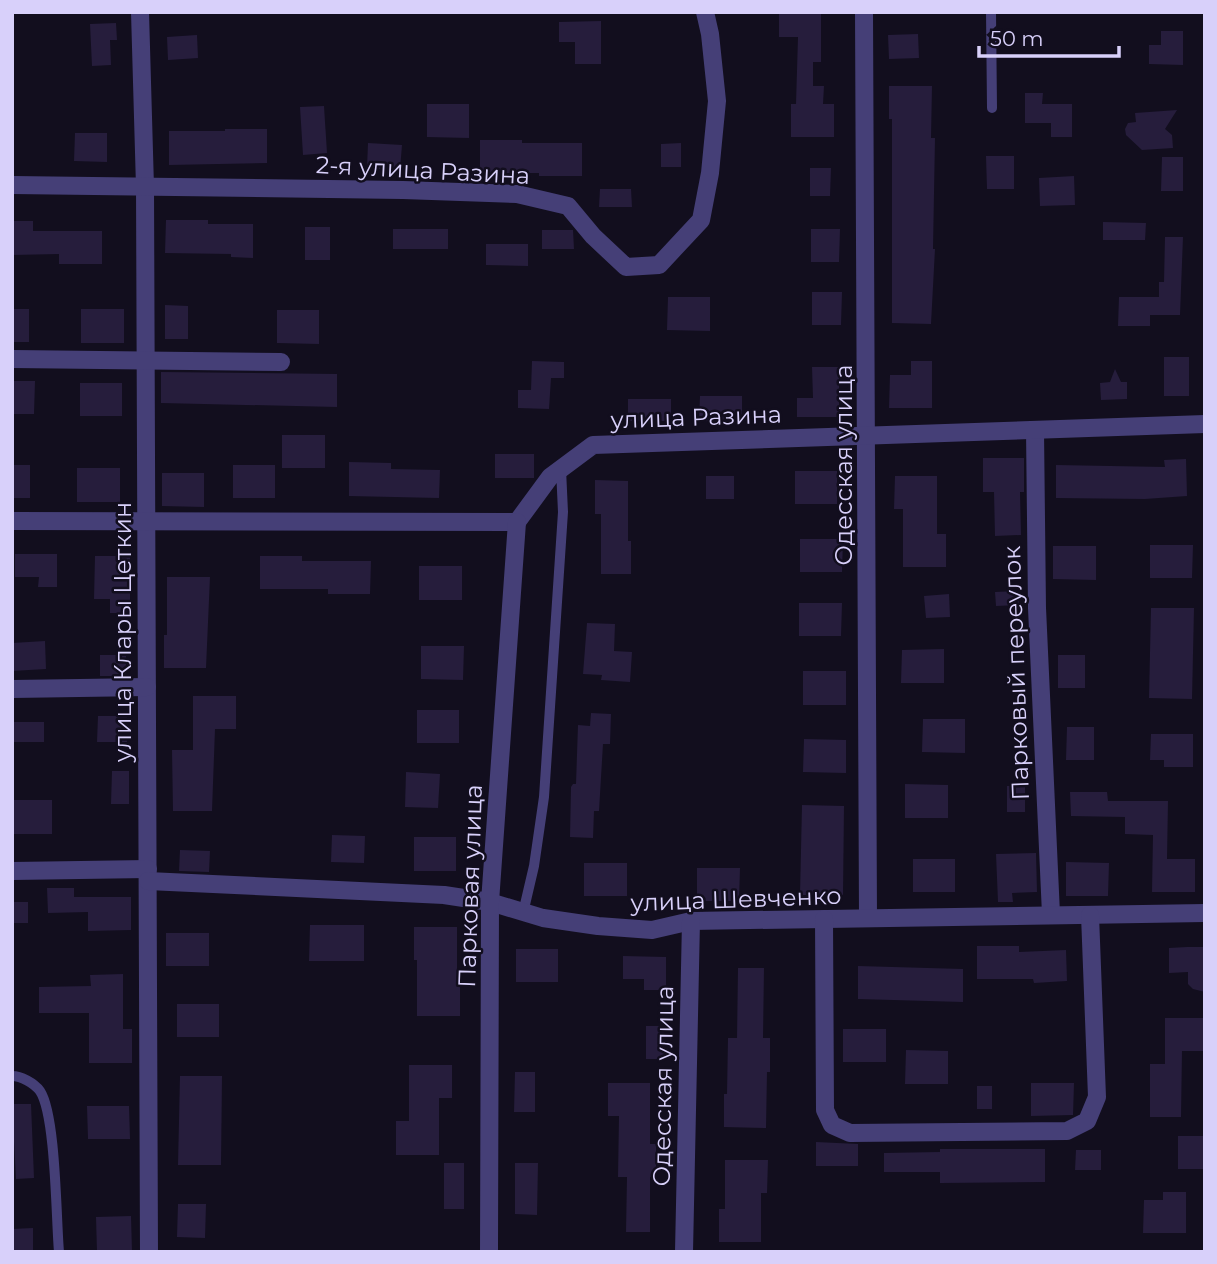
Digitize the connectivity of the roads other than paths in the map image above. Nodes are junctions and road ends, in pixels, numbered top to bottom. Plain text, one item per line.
1 (140, 12) edge
2 (705, 12) edge
3 (864, 12) edge
4 (991, 12) edge
5 (992, 108) dead end
6 (12, 186) edge
7 (145, 187) junction
8 (12, 359) edge
9 (145, 360) junction
10 (281, 362) dead end
11 (1205, 424) edge
12 (1035, 430) junction
13 (867, 435) junction
14 (561, 469) junction
15 (12, 521) edge
16 (146, 522) junction
17 (517, 522) junction
18 (147, 687) junction
19 (12, 689) edge
20 (12, 871) edge
21 (148, 875) junction
22 (490, 902) junction
23 (523, 913) junction
24 (1205, 913) edge
25 (1051, 914) junction
26 (1090, 915) junction
27 (868, 918) junction
28 (824, 919) junction
29 (691, 921) junction
30 (12, 1076) edge
31 (59, 1252) edge
32 (149, 1252) edge
33 (489, 1252) edge
34 (684, 1252) edge

1 - 7 street, улица Клары Цеткин
2 - 7 street, 2-я улица Разина
3 - 13 street, Одесская улица
4 - 5 lane
6 - 7 street, 2-я улица Разина
7 - 9 street, улица Клары Цеткин
8 - 9 street
9 - 10 street
9 - 16 street, улица Клары Цеткин
11 - 12 street, улица Разина
12 - 13 street, улица Разина
12 - 25 street, Парковый переулок
13 - 14 street, улица Разина
13 - 27 street, Одесская улица
14 - 17 street, улица Разина
14 - 23 lane
15 - 16 street
16 - 17 street
16 - 18 street, улица Клары Цеткин
17 - 22 street, Парковая улица
18 - 19 street
18 - 21 street, улица Клары Цеткин
20 - 21 street, улица Шевченко
21 - 22 street, улица Шевченко
21 - 32 street, улица Клары Цеткин
22 - 23 street, улица Шевченко
22 - 33 street, Парковая улица
23 - 29 street, улица Шевченко
24 - 26 street, улица Шевченко
25 - 26 street, улица Шевченко
25 - 27 street, улица Шевченко
26 - 28 street
27 - 28 street, улица Шевченко
28 - 29 street, улица Шевченко
29 - 34 street, Одесская улица
30 - 31 lane

